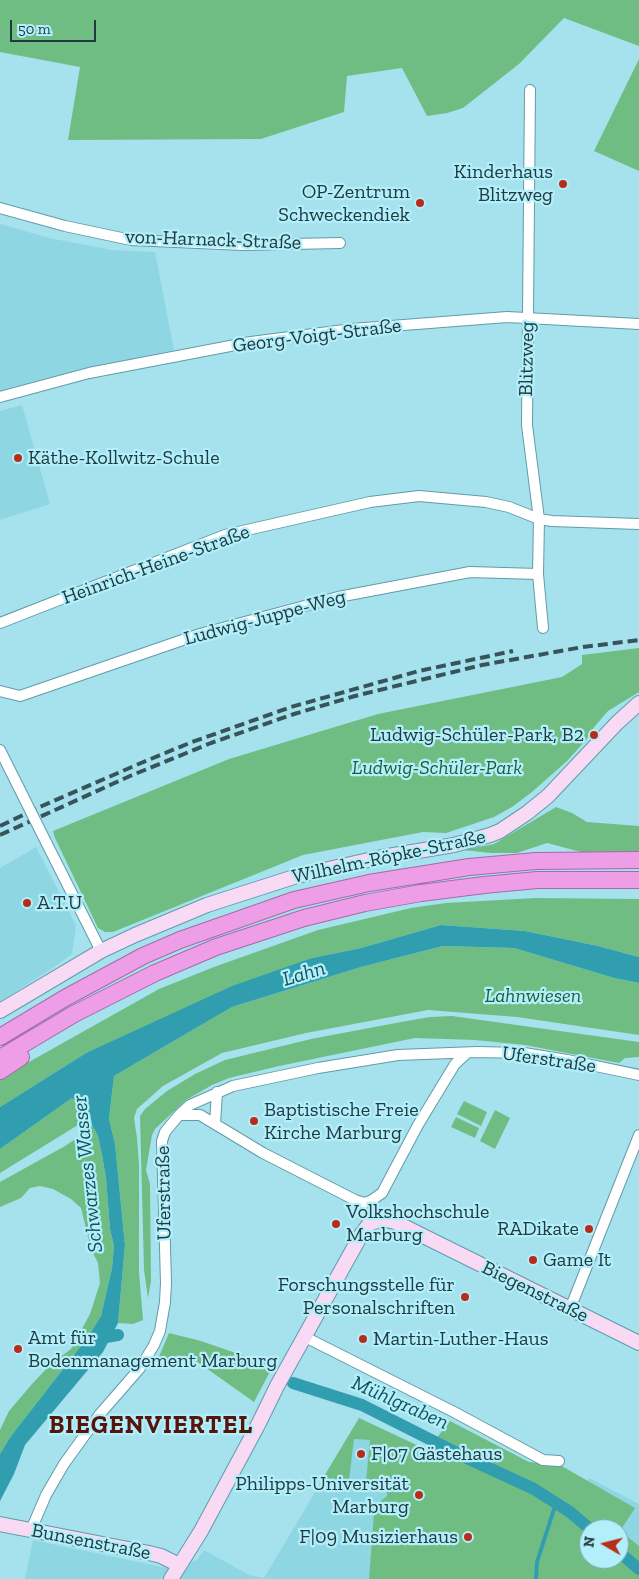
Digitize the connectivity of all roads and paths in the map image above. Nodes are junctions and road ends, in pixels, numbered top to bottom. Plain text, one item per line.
1 (530, 90) dead end
2 (0, 208) edge
3 (340, 243) dead end
4 (528, 318) junction
5 (639, 324) edge
6 (0, 397) edge
7 (539, 519) junction
8 (639, 524) edge
9 (538, 574) junction
10 (0, 624) edge
11 (543, 628) dead end
12 (0, 691) edge
13 (639, 703) edge
14 (0, 750) edge
15 (639, 860) edge
16 (639, 880) edge
17 (101, 951) junction
18 (114, 993) junction
19 (0, 1011) edge
20 (0, 1037) edge
21 (438, 1053) junction
22 (467, 1053) junction
23 (0, 1058) edge
24 (0, 1071) edge
25 (639, 1075) edge
26 (448, 1077) junction
27 (217, 1092) junction
28 (179, 1115) junction
29 (215, 1124) junction
30 (639, 1135) edge
31 (570, 1309) junction
32 (305, 1337) junction
33 (639, 1343) edge
34 (559, 1461) dead end
35 (2, 1524) edge
36 (31, 1530) junction
37 (180, 1565) junction
38 (172, 1579) edge

1 - 4 street, Blitzweg
2 - 3 street, von-Harnack-Straße
4 - 5 street, Georg-Voigt-Straße
4 - 6 street, Georg-Voigt-Straße
4 - 7 street, Blitzweg
7 - 8 street, Heinrich-Heine-Straße
7 - 9 street, Blitzweg
7 - 10 street, Heinrich-Heine-Straße
9 - 11 street, Blitzweg
9 - 12 street, Ludwig-Juppe-Weg
13 - 17 main road, Wilhelm-Röpke-Straße
14 - 17 street, bridge
15 - 20 highway
16 - 18 highway
17 - 19 main road, Wilhelm-Röpke-Straße
18 - 23 highway
18 - 24 highway
21 - 22 street, Uferstraße
21 - 26 street
21 - 27 street, Uferstraße
22 - 25 street, Uferstraße
22 - 26 street
26 - 29 street
27 - 28 street, Uferstraße
27 - 29 street
28 - 29 street
28 - 36 street, Uferstraße
30 - 31 street
31 - 32 main road, Biegenstraße
31 - 33 main road, Biegenstraße
32 - 34 street
32 - 37 main road
35 - 36 main road, Bunsenstraße
36 - 37 main road, Bunsenstraße
37 - 38 main road

